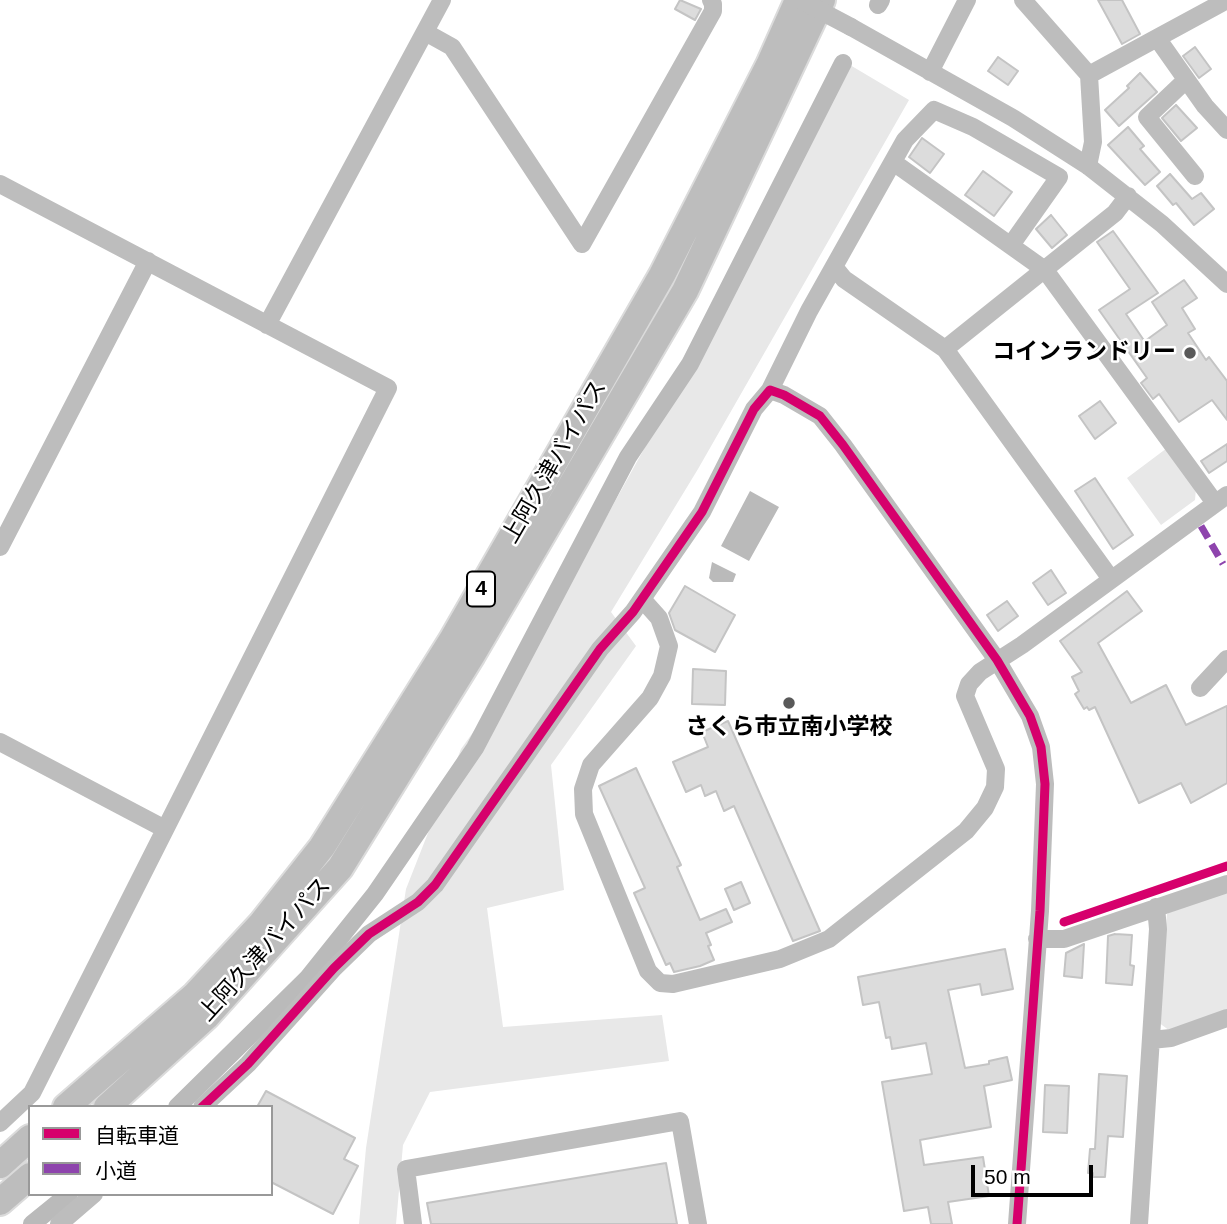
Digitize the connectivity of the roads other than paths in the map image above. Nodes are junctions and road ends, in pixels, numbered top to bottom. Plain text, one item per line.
1 (442, 0) edge
2 (710, 0) edge
3 (799, 0) edge
4 (822, 0) edge
5 (967, 0) edge
6 (1023, 0) edge
7 (1227, 0) edge
8 (425, 32) junction
9 (1157, 38) junction
10 (930, 72) junction
11 (1089, 75) junction
12 (1186, 80) junction
13 (1227, 130) edge
14 (893, 162) junction
15 (1088, 166) junction
16 (1195, 176) dead end
17 (0, 184) edge
18 (1128, 196) junction
19 (1011, 245) junction
20 (148, 261) junction
21 (835, 268) junction
22 (1045, 270) junction
23 (1227, 284) edge
24 (267, 325) junction
25 (945, 349) junction
26 (770, 390) junction
27 (1221, 499) edge
28 (0, 547) edge
29 (1111, 579) junction
30 (642, 599) junction
31 (1227, 659) edge
32 (997, 660) junction
33 (1200, 688) dead end
34 (0, 742) edge
35 (165, 829) junction
36 (1227, 884) edge
37 (1156, 907) junction
38 (1037, 939) junction
39 (1226, 1022) edge
40 (1151, 1040) junction
41 (68, 1105) edge
42 (109, 1105) edge
43 (204, 1105) edge
44 (0, 1123) edge
45 (28, 1140) edge
46 (0, 1165) edge
47 (28, 1178) edge
48 (92, 1196) edge
49 (0, 1202) edge
50 (58, 1224) edge
51 (414, 1224) edge
52 (698, 1224) edge
53 (1017, 1224) edge
54 (1139, 1224) edge

1 - 8 street
2 - 8 street
3 - 10 street, bridge
3 - 41 highway, 上阿久津バイパス / 4
4 - 42 highway, 上阿久津バイパス / 4
5 - 10 street
6 - 11 street
7 - 9 street
8 - 24 street
9 - 11 street
9 - 12 street
10 - 15 street
11 - 15 street
12 - 13 street
12 - 16 street
14 - 19 street
14 - 19 street
14 - 21 street
15 - 18 street
17 - 20 street
18 - 22 street
18 - 23 street
19 - 22 street
20 - 24 street
20 - 28 street
21 - 25 street
21 - 26 street
22 - 25 street
22 - 27 street
24 - 35 street
25 - 29 street
26 - 30 street
26 - 32 street
27 - 29 street
29 - 32 street
30 - 32 street
30 - 43 street
31 - 33 street
32 - 38 street
34 - 35 street
35 - 44 street
36 - 37 street
37 - 38 street
37 - 40 street
38 - 53 street
39 - 40 street
40 - 54 street
45 - 46 highway
47 - 49 highway
48 - 50 street
51 - 52 street

